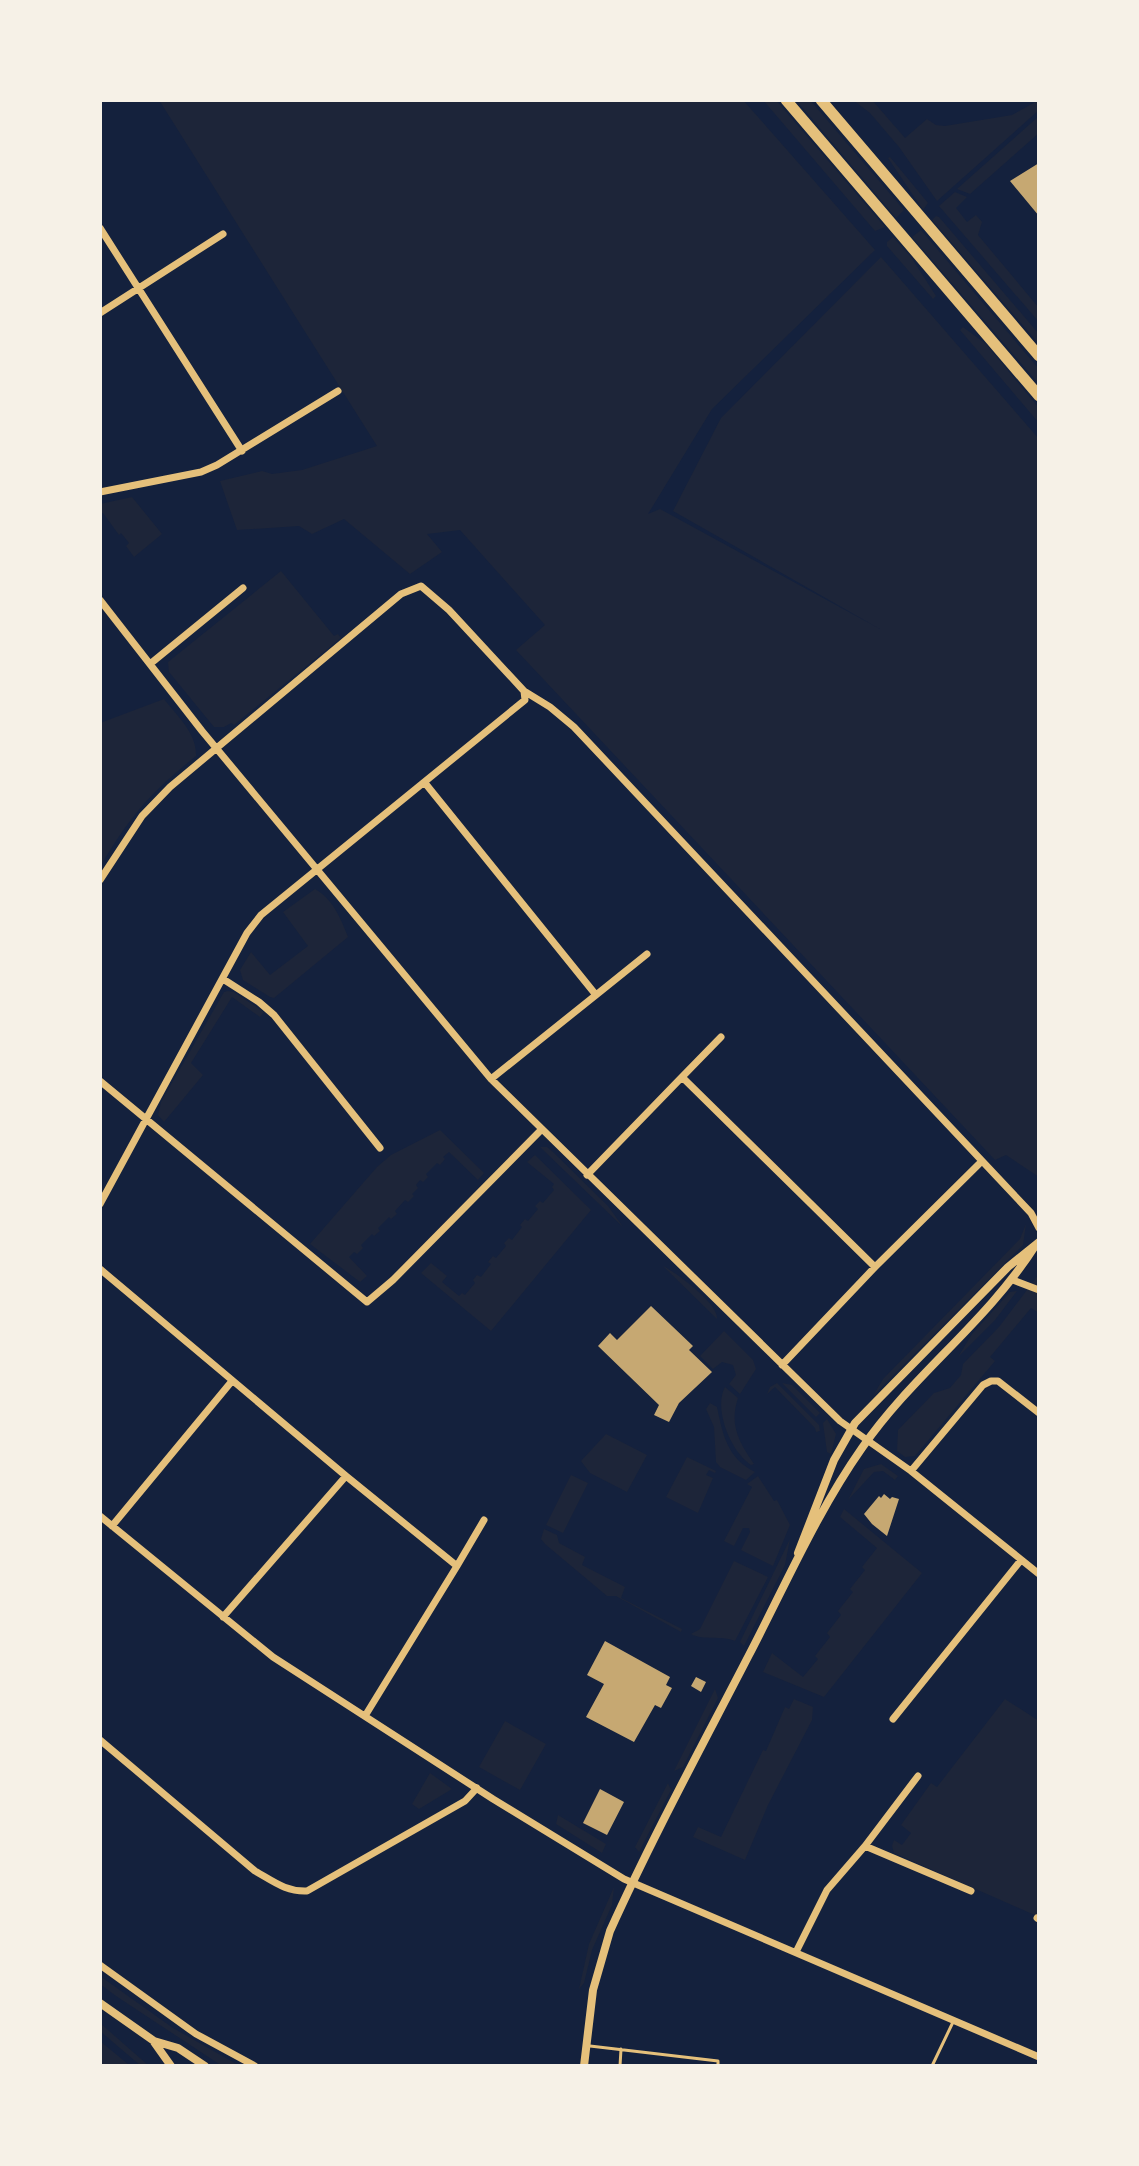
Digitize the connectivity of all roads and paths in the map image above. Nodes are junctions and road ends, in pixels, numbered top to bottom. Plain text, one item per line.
1 (786, 100) edge
2 (821, 100) edge
3 (100, 228) edge
4 (223, 234) dead end
5 (140, 289) junction
6 (100, 313) edge
7 (1039, 356) edge
8 (338, 391) dead end
9 (1039, 396) edge
10 (242, 451) junction
11 (100, 492) edge
12 (243, 588) dead end
13 (100, 600) edge
14 (150, 664) junction
15 (524, 691) junction
16 (217, 748) junction
17 (425, 783) junction
18 (317, 870) junction
19 (100, 880) edge
20 (647, 954) dead end
21 (223, 979) junction
22 (596, 995) junction
23 (721, 1037) dead end
24 (682, 1077) junction
25 (491, 1079) junction
26 (100, 1081) edge
27 (146, 1118) junction
28 (541, 1130) junction
29 (380, 1148) dead end
30 (982, 1161) junction
31 (587, 1175) junction
32 (100, 1204) edge
33 (1035, 1213) edge
34 (1039, 1228) edge
35 (1037, 1244) edge
36 (875, 1267) junction
37 (100, 1269) edge
38 (1013, 1280) junction
39 (1039, 1290) edge
40 (782, 1365) junction
41 (232, 1381) junction
42 (1039, 1413) edge
43 (851, 1430) junction
44 (867, 1440) junction
45 (911, 1471) junction
46 (346, 1476) junction
47 (100, 1516) edge
48 (484, 1520) dead end
49 (112, 1526) junction
50 (1021, 1560) junction
51 (794, 1565) junction
52 (457, 1566) junction
53 (1039, 1574) edge
54 (223, 1617) junction
55 (365, 1716) junction
56 (893, 1719) dead end
57 (100, 1740) edge
58 (918, 1776) dead end
59 (477, 1788) junction
60 (865, 1846) junction
61 (634, 1882) junction
62 (971, 1891) dead end
63 (796, 1952) junction
64 (100, 1965) edge
65 (100, 2003) edge
66 (954, 2020) junction
67 (154, 2041) junction
68 (586, 2046) junction
69 (621, 2049) junction
70 (1039, 2057) edge
71 (171, 2066) edge
72 (205, 2066) edge
73 (255, 2066) edge
74 (584, 2066) edge
75 (620, 2066) edge
76 (718, 2066) edge
77 (932, 2066) edge

1 - 9 main road
2 - 7 main road
3 - 5 street
4 - 5 street
5 - 6 street
5 - 10 street
8 - 10 street
10 - 11 street
12 - 14 street
13 - 14 street
14 - 16 street
15 - 16 street
15 - 17 street
15 - 30 street
16 - 18 street
16 - 19 street
17 - 18 street
17 - 22 street
18 - 21 street
18 - 25 street
20 - 22 street
21 - 27 street
21 - 29 street
22 - 25 street
23 - 24 street
24 - 31 street
24 - 36 street
25 - 28 street
26 - 27 street
27 - 28 street
27 - 32 street
28 - 31 street
30 - 33 street
30 - 36 street
31 - 40 street
33 - 34 street
35 - 38 street
35 - 43 street
36 - 40 street
37 - 41 street
38 - 39 street
38 - 44 street
40 - 43 street
41 - 46 street
41 - 49 street
42 - 45 street
43 - 44 street
43 - 51 street
44 - 45 street
44 - 51 street
45 - 50 street
46 - 52 street
46 - 54 street
47 - 49 street
48 - 52 street
49 - 54 street
50 - 53 street
50 - 56 street
51 - 61 street
52 - 55 street
54 - 55 street
55 - 59 street
57 - 59 street
58 - 60 street
59 - 61 street
60 - 62 street
60 - 63 street
61 - 63 street
61 - 68 street
63 - 66 street
64 - 73 street
65 - 67 street
66 - 70 street
66 - 77 lane
67 - 71 street
67 - 72 street
68 - 69 lane
68 - 74 street
69 - 75 lane
69 - 76 lane

